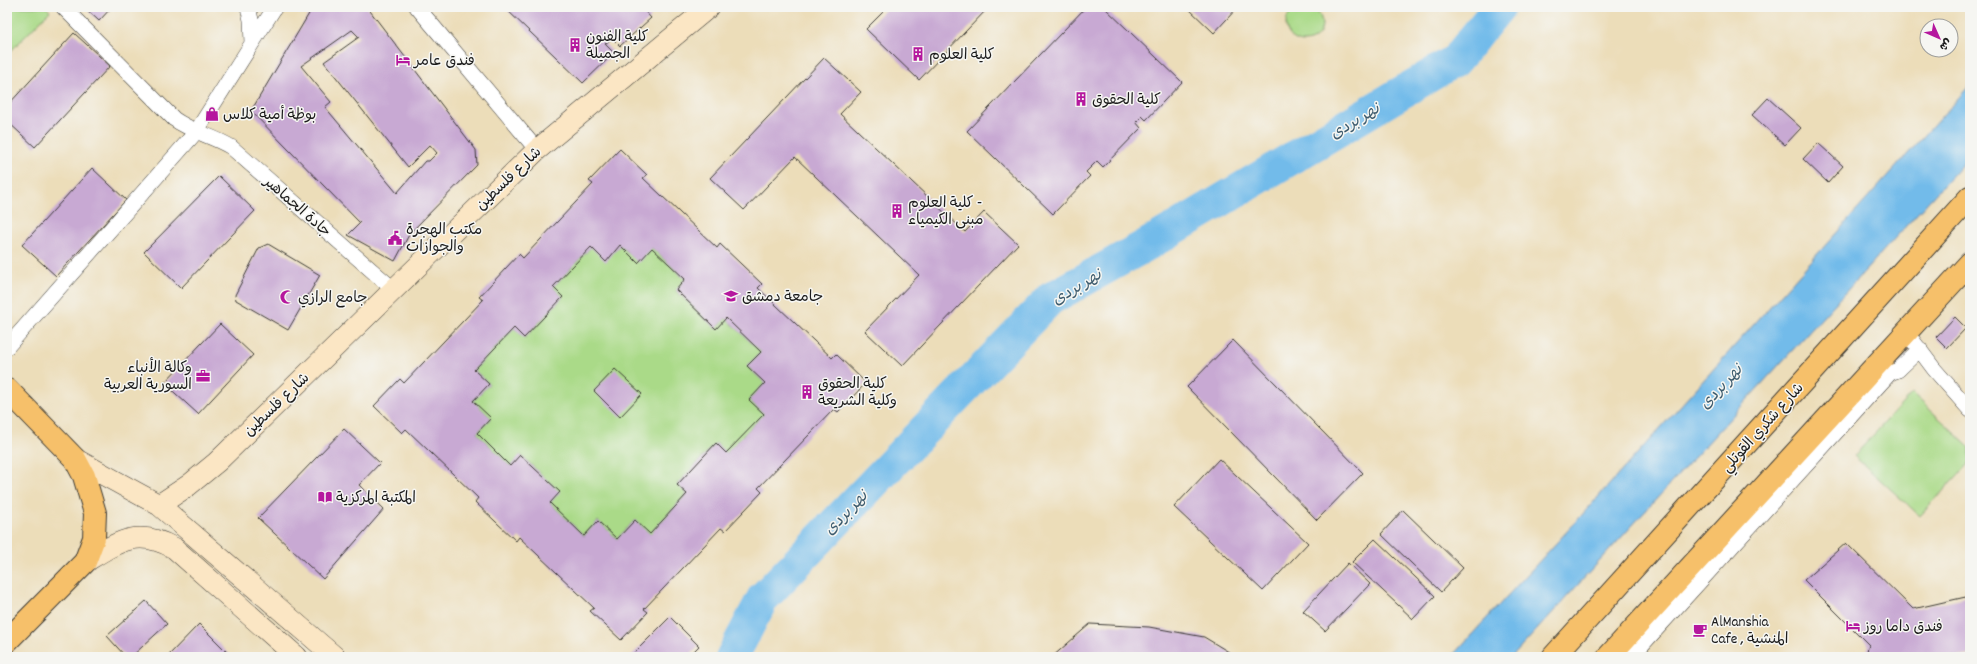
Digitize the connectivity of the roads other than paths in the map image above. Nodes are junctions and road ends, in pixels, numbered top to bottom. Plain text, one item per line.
1 (63, 7) edge
2 (248, 7) edge
3 (276, 7) edge
4 (417, 7) edge
5 (709, 7) edge
6 (252, 43) junction
7 (196, 132) junction
8 (537, 150) junction
9 (1970, 197) edge
10 (1970, 262) edge
11 (393, 289) junction
12 (1906, 332) junction
13 (7, 347) edge
14 (1920, 349) junction
15 (7, 389) edge
16 (1970, 410) edge
17 (75, 459) junction
18 (159, 505) junction
19 (85, 562) junction
20 (7, 641) edge
21 (297, 657) edge
22 (335, 657) edge
23 (1553, 657) edge
24 (1608, 657) edge
25 (1631, 657) edge

1 - 7 street, جادة الجماهير
2 - 6 street
3 - 6 street
4 - 8 street
5 - 8 street, شارع فلسطين
6 - 7 street
7 - 11 street, جادة الجماهير
7 - 13 street
8 - 11 street, شارع فلسطين
9 - 23 highway, شارع شكري القوتلي
10 - 12 highway
11 - 18 street, شارع فلسطين
12 - 14 street
12 - 24 highway
14 - 16 street
14 - 25 street
15 - 17 highway
17 - 18 street
17 - 19 highway
18 - 22 street
19 - 20 highway
19 - 21 street

